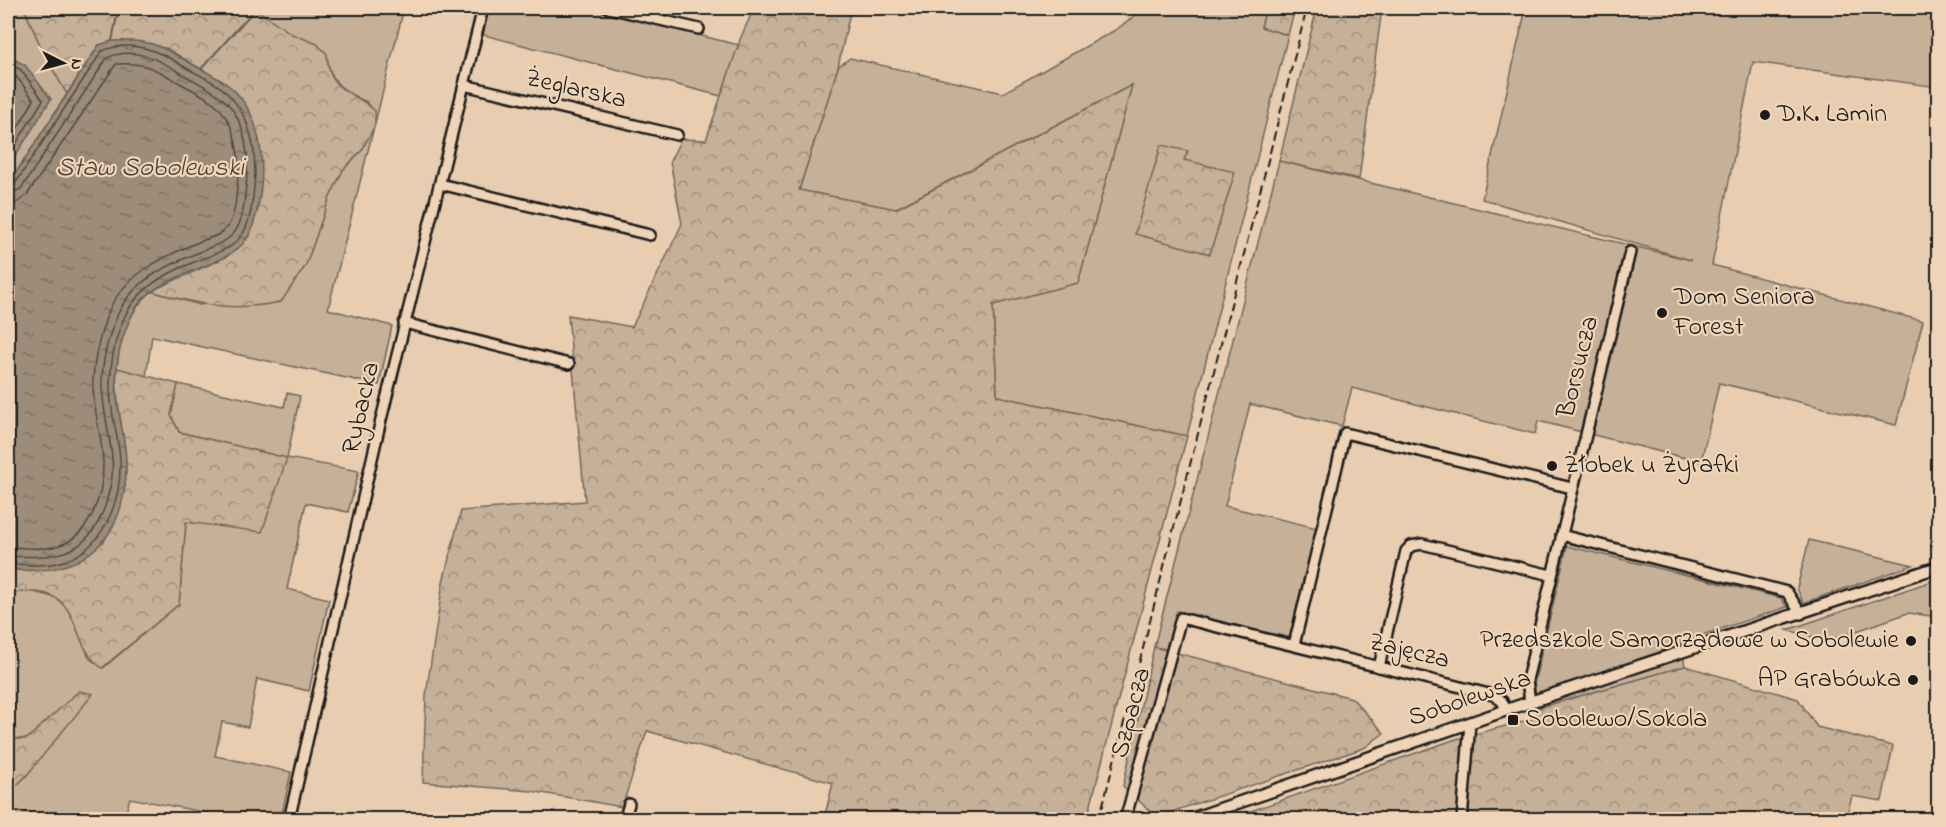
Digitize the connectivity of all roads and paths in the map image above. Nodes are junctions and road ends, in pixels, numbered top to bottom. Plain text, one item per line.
1 (483, 8) edge
2 (609, 8) edge
3 (699, 29) dead end
4 (464, 85) junction
5 (677, 135) dead end
6 (440, 184) junction
7 (650, 235) dead end
8 (1630, 252) dead end
9 (404, 323) junction
10 (569, 364) dead end
11 (1572, 488) junction
12 (1561, 535) junction
13 (1938, 567) edge
14 (1551, 575) junction
15 (1801, 614) junction
16 (1181, 618) joint
17 (1294, 645) junction
18 (1379, 667) junction
19 (1530, 702) junction
20 (1506, 710) junction
21 (1470, 723) junction
22 (629, 804) dead end
23 (289, 819) edge
24 (624, 819) edge
25 (1125, 819) edge
26 (1188, 819) edge
27 (1462, 819) edge

1 - 4 street, Rybacka
2 - 3 street
4 - 5 street, Żeglarska
4 - 6 street, Rybacka
6 - 7 street
6 - 9 street, Rybacka
8 - 11 street, Borsucza
9 - 10 street
9 - 23 street, Rybacka
11 - 12 street, Borsucza
11 - 17 street
12 - 14 street, Borsucza
12 - 15 street
13 - 15 street, Sobolewska
14 - 18 street
14 - 19 street, Borsucza
15 - 19 street, Sobolewska
16 - 17 street, Zajęcza
16 - 25 street, Szpacza
17 - 18 street, Zajęcza
18 - 20 street, Zajęcza
19 - 20 street, Sobolewska
20 - 21 street, Sobolewska
21 - 26 street, Sobolewska
21 - 27 street
22 - 24 street

